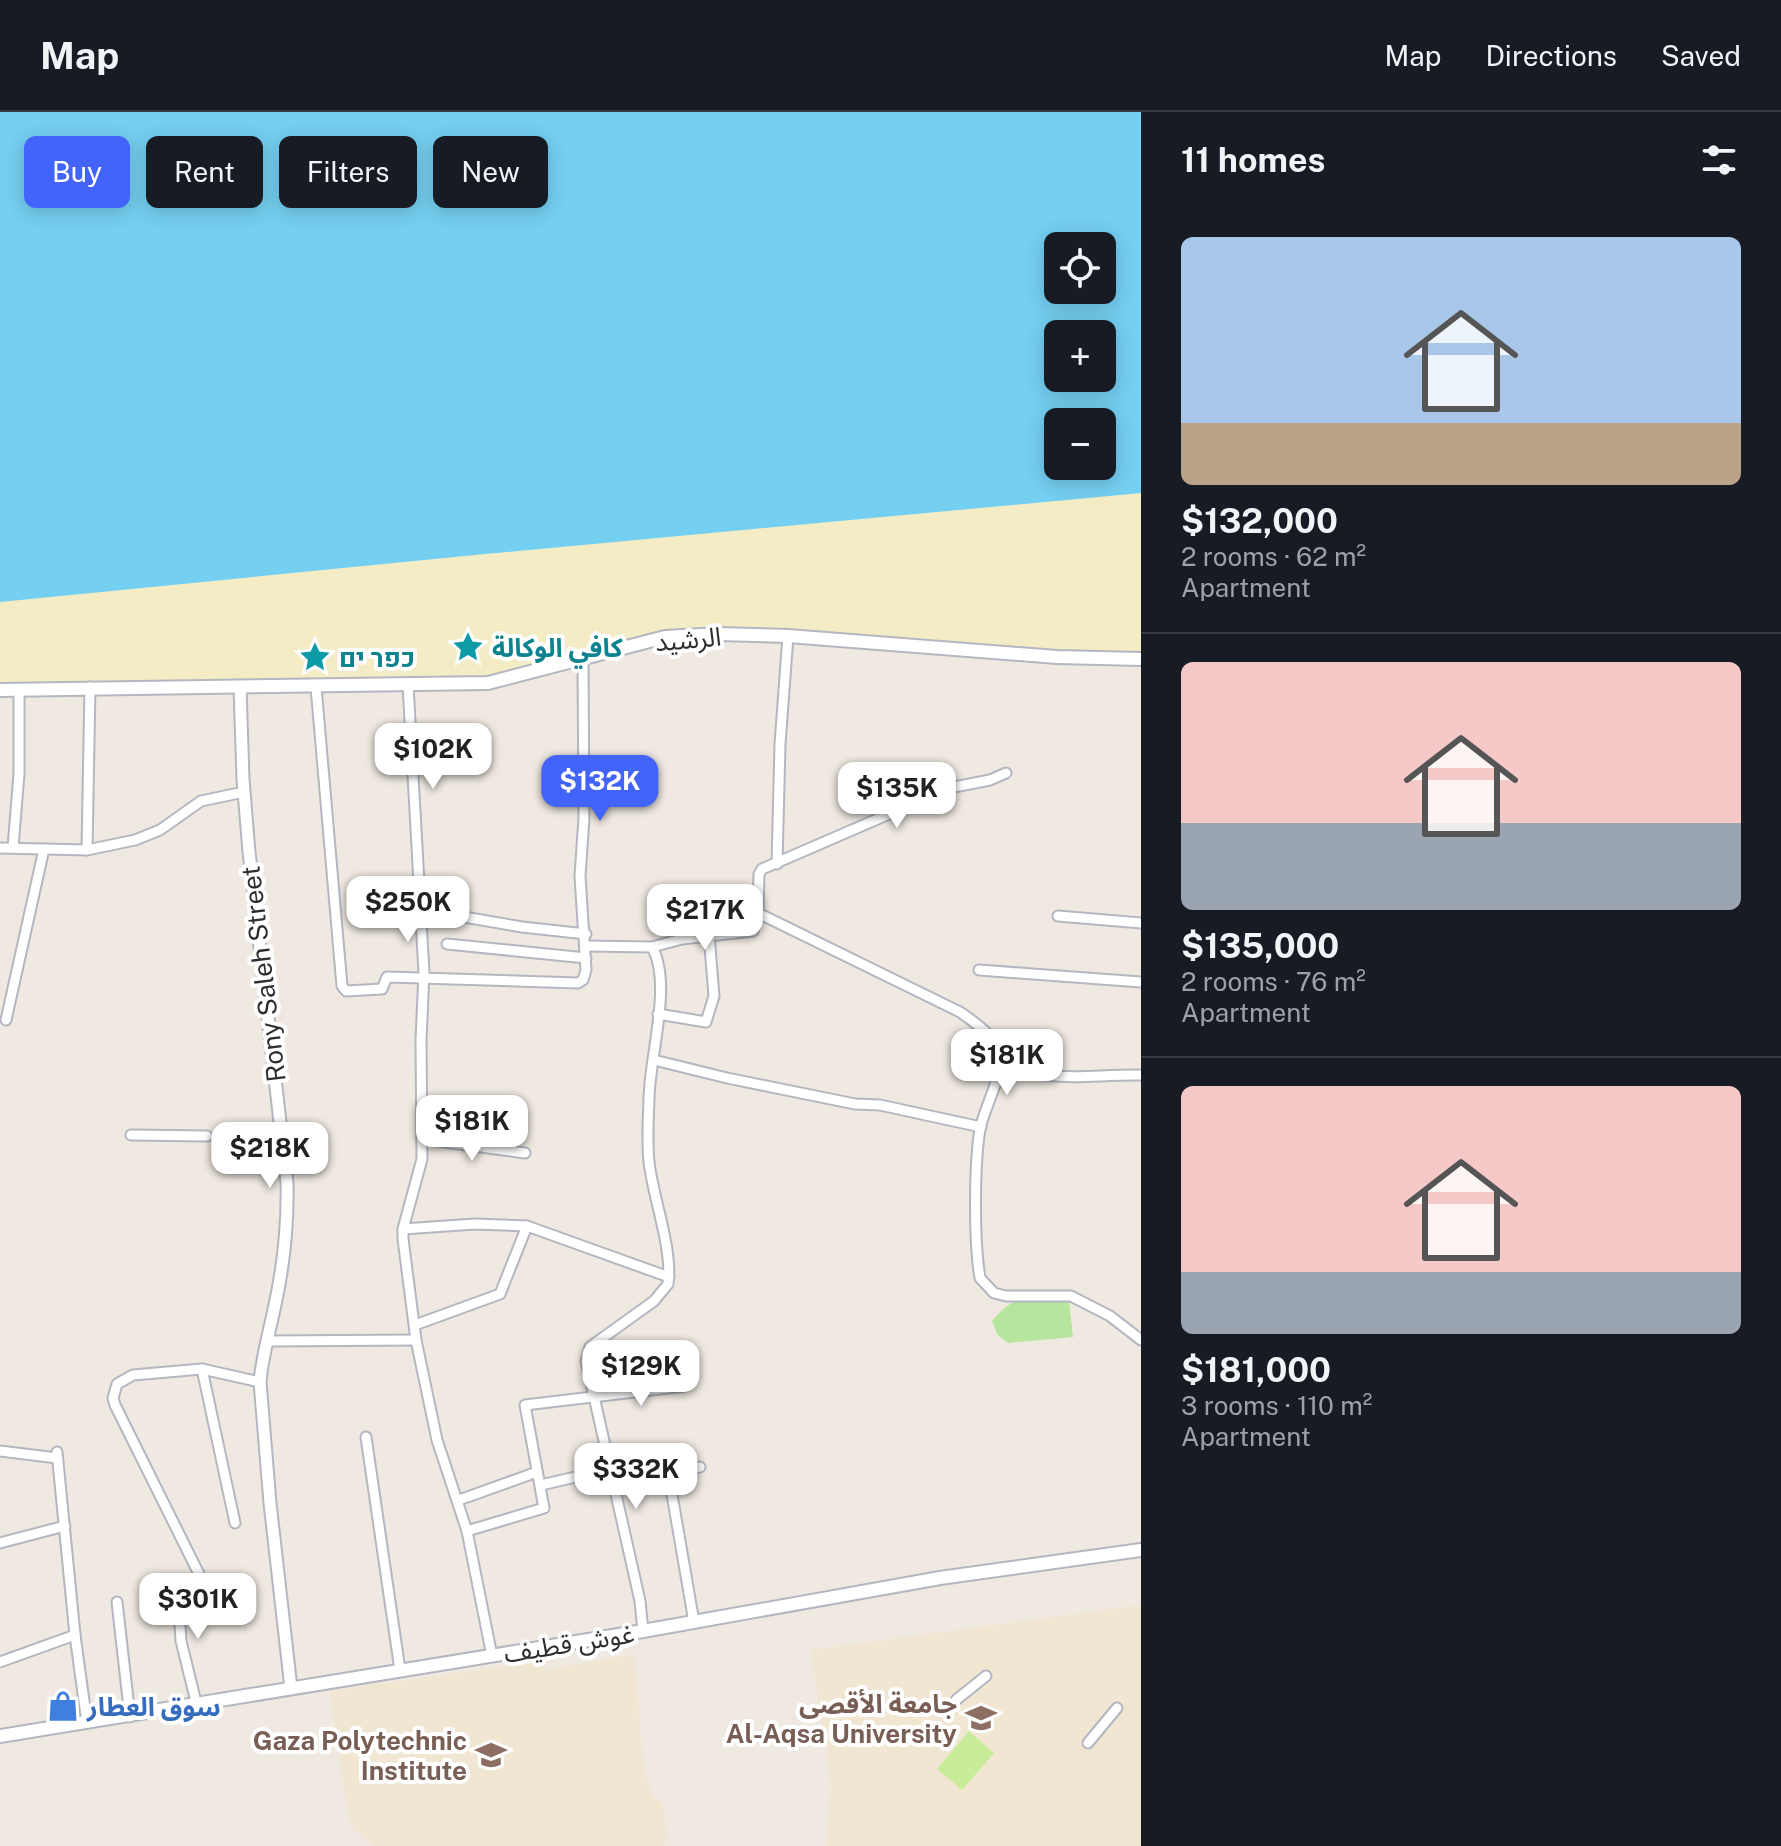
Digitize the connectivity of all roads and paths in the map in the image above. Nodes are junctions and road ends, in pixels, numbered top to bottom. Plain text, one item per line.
1 (788, 636) junction
2 (583, 659) junction
3 (1141, 659) edge
4 (408, 685) junction
5 (90, 687) junction
6 (240, 687) junction
7 (316, 687) junction
8 (0, 690) edge
9 (19, 690) junction
10 (1006, 773) dead end
11 (244, 792) junction
12 (13, 847) junction
13 (0, 848) edge
14 (44, 849) junction
15 (87, 850) junction
16 (777, 864) junction
17 (423, 910) junction
18 (758, 913) junction
19 (1058, 916) dead end
20 (1141, 923) edge
21 (586, 934) junction
22 (709, 935) junction
23 (447, 944) dead end
24 (586, 946) junction
25 (652, 947) junction
26 (586, 958) junction
27 (979, 970) dead end
28 (423, 979) junction
29 (1141, 982) edge
30 (658, 1014) junction
31 (6, 1020) dead end
32 (654, 1060) junction
33 (1000, 1062) junction
34 (1141, 1075) edge
35 (981, 1127) junction
36 (131, 1135) dead end
37 (207, 1136) dead end
38 (422, 1139) junction
39 (525, 1153) dead end
40 (527, 1226) junction
41 (403, 1229) junction
42 (669, 1277) junction
43 (415, 1325) junction
44 (416, 1340) junction
45 (1141, 1340) edge
46 (267, 1341) junction
47 (202, 1369) junction
48 (260, 1382) junction
49 (685, 1386) dead end
50 (593, 1397) junction
51 (366, 1437) dead end
52 (0, 1451) edge
53 (700, 1467) dead end
54 (610, 1469) junction
55 (537, 1472) junction
56 (541, 1485) junction
57 (459, 1500) junction
58 (235, 1523) dead end
59 (65, 1526) junction
60 (467, 1531) junction
61 (0, 1543) edge
62 (1140, 1549) edge
63 (199, 1574) dead end
64 (175, 1585) dead end
65 (117, 1602) dead end
66 (694, 1622) junction
67 (643, 1631) junction
68 (75, 1635) junction
69 (492, 1656) junction
70 (0, 1662) edge
71 (400, 1670) junction
72 (986, 1676) dead end
73 (291, 1688) junction
74 (956, 1700) dead end
75 (197, 1706) junction
76 (1117, 1708) dead end
77 (130, 1717) junction
78 (87, 1723) junction
79 (0, 1736) edge
80 (1088, 1743) dead end

1 - 2 main road, الرشيد
1 - 3 main road, الرشيد
1 - 16 street
2 - 4 main road, الرشيد
2 - 21 street
4 - 7 main road, الرشيد
4 - 17 street
5 - 6 main road, الرشيد
5 - 9 main road, الرشيد
5 - 15 street
6 - 7 main road, الرشيد
6 - 11 street, Rony Saleh Street
7 - 28 street
8 - 9 main road, الرشيد
9 - 12 street
10 - 16 street
11 - 15 street
11 - 46 street, Rony Saleh Street
12 - 13 street
12 - 14 street
14 - 15 street
14 - 31 street
16 - 18 street
17 - 21 street
17 - 28 street
18 - 22 street
18 - 33 street
19 - 20 street
21 - 24 street
22 - 25 street
22 - 30 street
23 - 26 street
24 - 25 street
24 - 26 street
25 - 30 street
26 - 28 street
27 - 29 street
28 - 38 street
30 - 32 street
32 - 35 street
32 - 42 street
33 - 34 street
33 - 35 street
35 - 45 street
36 - 37 street
38 - 39 street
38 - 41 street
40 - 41 street
40 - 42 street
40 - 43 street
41 - 43 street
42 - 50 street
43 - 44 street
44 - 46 street
44 - 57 street
46 - 48 street, Rony Saleh Street
47 - 48 street
47 - 58 street
47 - 63 street
48 - 73 street, Rony Saleh Street
49 - 50 street
50 - 54 street
50 - 55 street
51 - 71 street
52 - 59 street
53 - 66 street
54 - 56 street
54 - 67 street
55 - 56 street
55 - 57 street
56 - 60 street
57 - 60 street
59 - 61 street
59 - 68 street
60 - 69 street
62 - 66 main road, غوش قطيف
64 - 75 street
65 - 77 street
66 - 67 main road, غوش قطيف
67 - 69 main road, غوش قطيف
68 - 70 street
68 - 78 street
69 - 71 main road, غوش قطيف
71 - 73 main road, غوش قطيف
72 - 74 street
73 - 75 main road, غوش قطيف
75 - 77 main road, غوش قطيف
76 - 80 street
77 - 78 main road, غوش قطيف
78 - 79 main road, غوش قطيف

